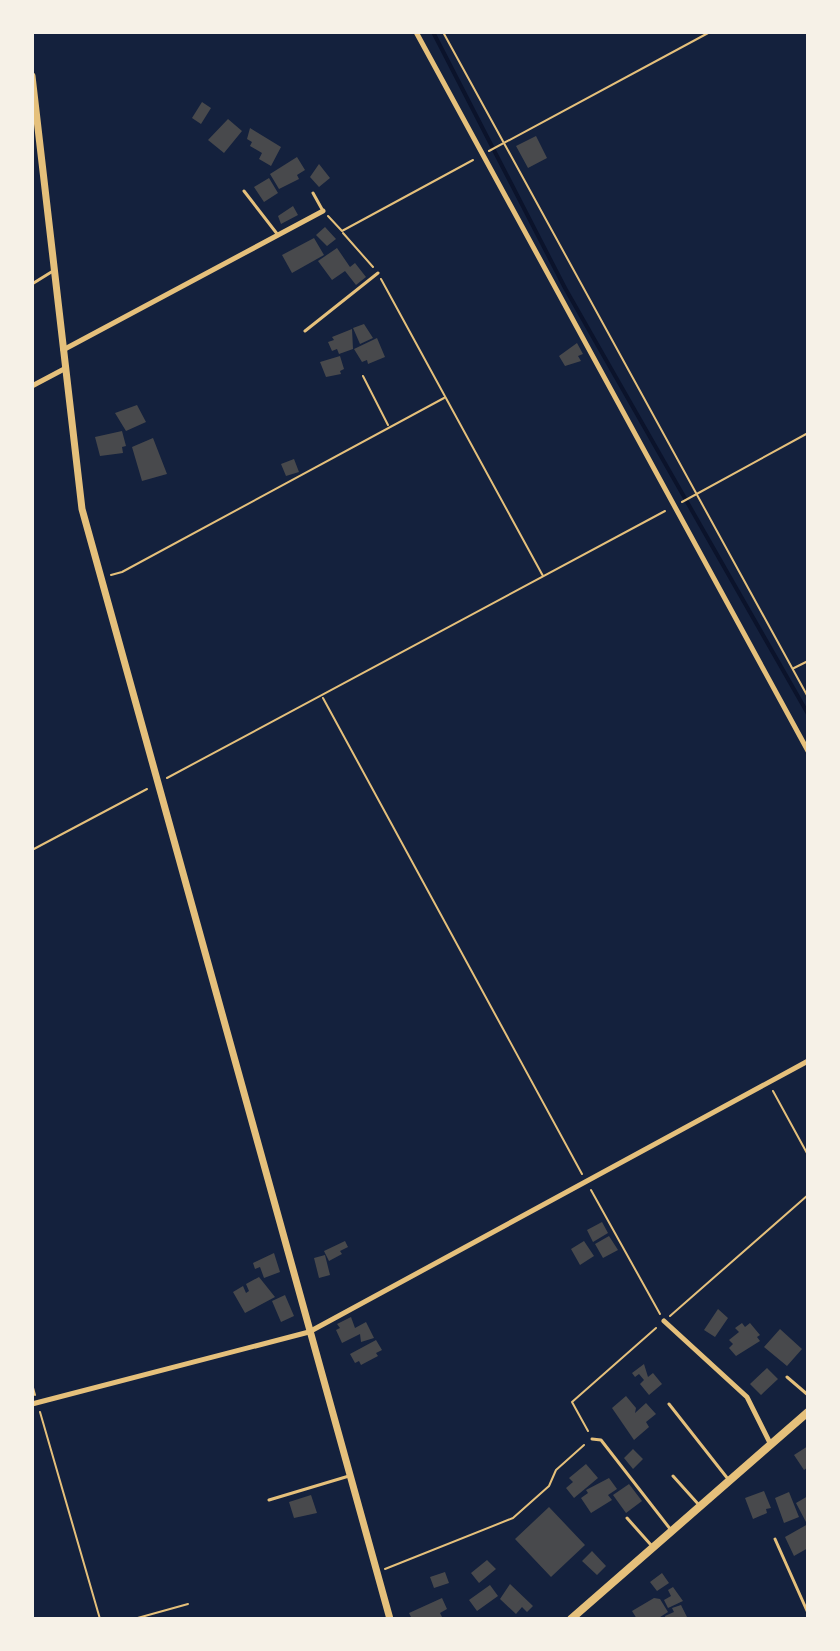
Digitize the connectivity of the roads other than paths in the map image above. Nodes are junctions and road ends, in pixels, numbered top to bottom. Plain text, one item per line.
1 (416, 32) edge
2 (32, 76) edge
3 (35, 131) edge
4 (244, 191) dead end
5 (313, 193) dead end
6 (323, 211) joint
7 (278, 235) junction
8 (53, 271) junction
9 (378, 273) road end
10 (32, 284) edge
11 (305, 331) dead end
12 (63, 350) junction
13 (66, 368) junction
14 (32, 386) edge
15 (808, 751) edge
16 (808, 1061) edge
17 (664, 1321) road end
18 (309, 1332) junction
19 (787, 1377) dead end
20 (808, 1395) edge
21 (35, 1404) edge
22 (669, 1404) dead end
23 (808, 1414) edge
24 (592, 1439) road end
25 (770, 1443) junction
26 (349, 1476) junction
27 (673, 1476) dead end
28 (728, 1479) junction
29 (269, 1500) dead end
30 (699, 1505) junction
31 (627, 1518) dead end
32 (671, 1530) junction
33 (775, 1539) dead end
34 (652, 1546) junction
35 (808, 1613) edge
36 (390, 1619) edge
37 (571, 1619) edge

1 - 15 street
2 - 3 street
3 - 8 street
4 - 7 lane
5 - 6 lane
6 - 7 street
7 - 12 street
8 - 10 lane
8 - 12 street
9 - 11 lane
12 - 13 street
13 - 14 street
13 - 18 street
16 - 18 street
17 - 25 street
18 - 21 street
18 - 26 street
19 - 20 lane
22 - 28 lane
23 - 25 main road
24 - 32 lane
25 - 28 main road
26 - 29 lane
26 - 36 street
27 - 30 lane
28 - 30 main road
30 - 32 main road
31 - 34 lane
32 - 34 main road
33 - 35 lane
34 - 37 main road

